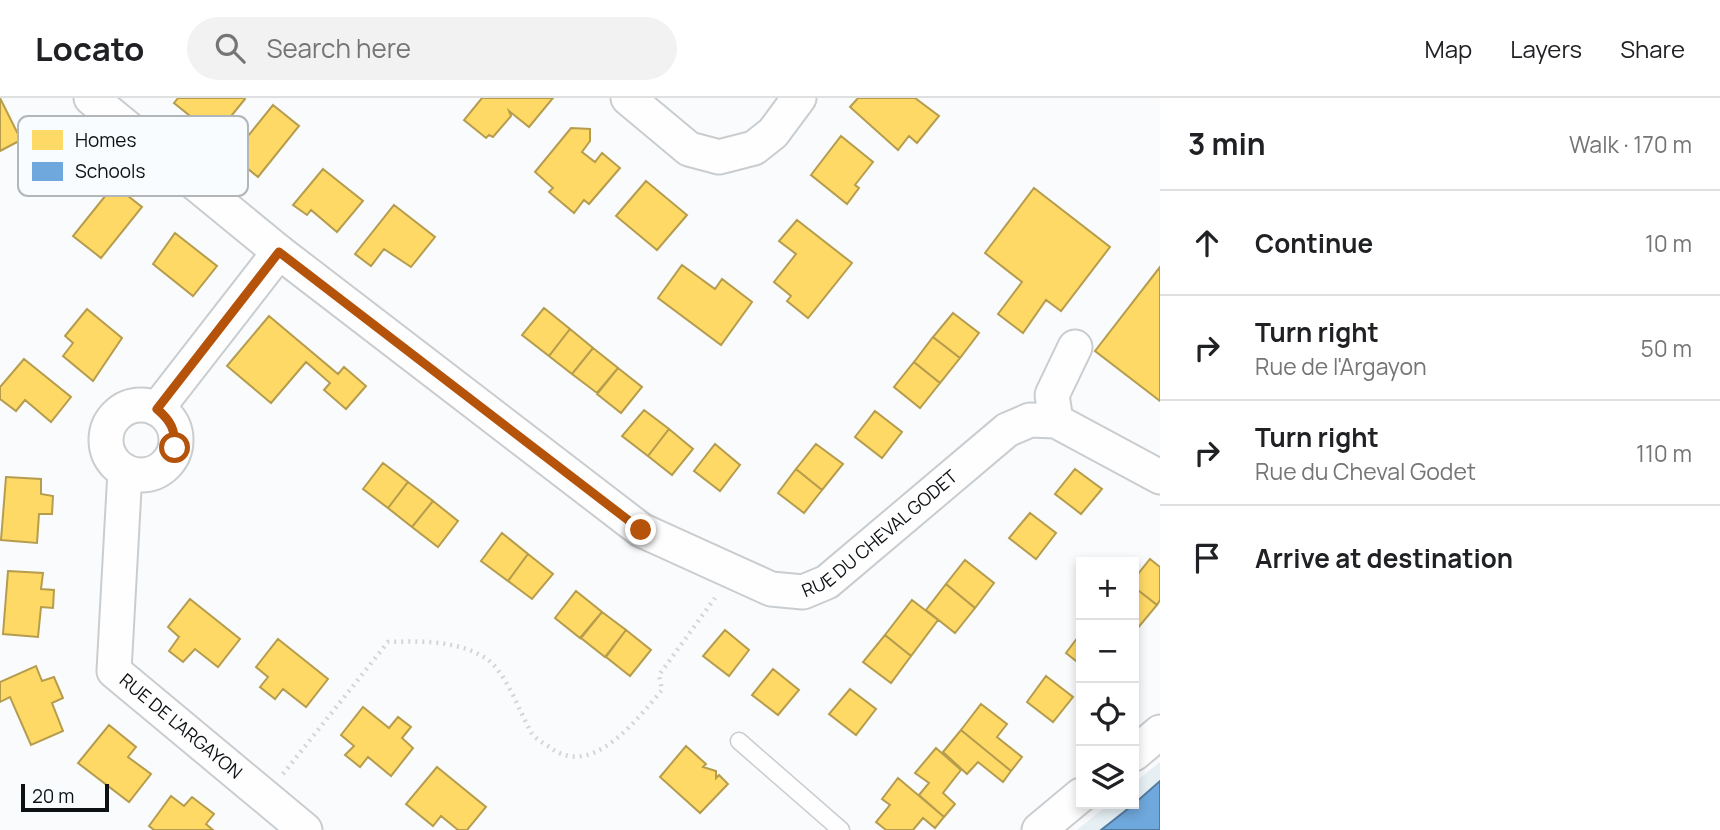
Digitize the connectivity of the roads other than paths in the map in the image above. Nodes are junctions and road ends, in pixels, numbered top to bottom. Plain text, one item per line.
1 (91, 98) edge
2 (628, 98) edge
3 (799, 98) edge
4 (113, 116) edge
5 (211, 196) edge
6 (279, 252) junction
7 (1075, 347) dead end
8 (157, 409) junction
9 (1056, 421) junction
10 (125, 471) junction
11 (1160, 477) edge
12 (1160, 732) edge
13 (738, 741) dead end
14 (1139, 750) edge
15 (1076, 798) edge
16 (305, 830) edge
17 (841, 830) edge
18 (1039, 830) edge

1 - 4 street, RUE DU CHEVAL GODET
2 - 3 street
5 - 6 street, RUE DU CHEVAL GODET
6 - 8 street
6 - 9 street, RUE DU CHEVAL GODET
7 - 9 street
8 - 10 street
8 - 10 street
9 - 11 street
10 - 16 street, RUE DE L'ARGAYON
12 - 14 street
13 - 17 lane
15 - 18 street

